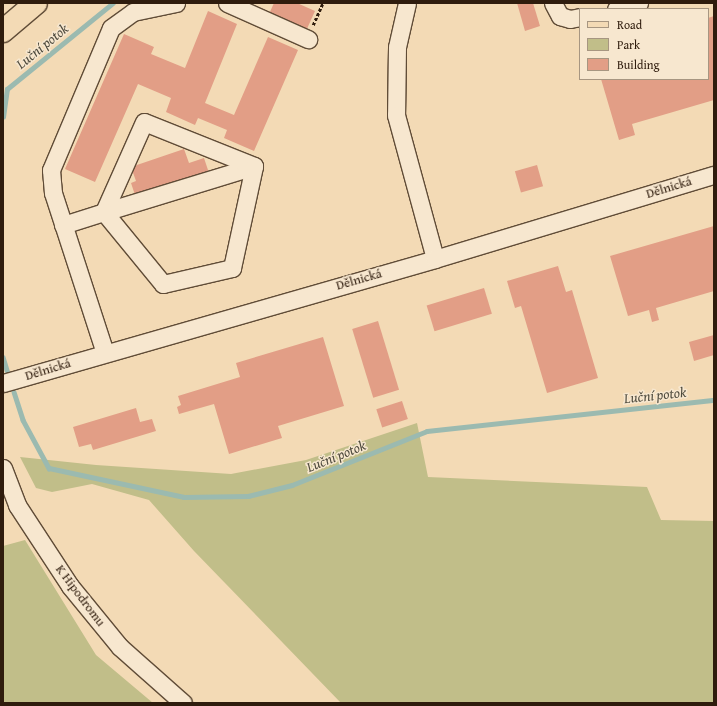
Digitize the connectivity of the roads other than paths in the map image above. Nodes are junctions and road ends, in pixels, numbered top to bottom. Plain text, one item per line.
1 (36, 3) edge
2 (176, 3) edge
3 (227, 3) edge
4 (407, 3) edge
5 (553, 3) edge
6 (639, 3) edge
7 (620, 8) edge
8 (579, 17) edge
9 (3, 31) edge
10 (308, 39) road end
11 (254, 166) junction
12 (714, 174) edge
13 (104, 212) junction
14 (64, 225) junction
15 (435, 259) junction
16 (105, 353) junction
17 (3, 383) edge
18 (3, 468) edge
19 (184, 703) edge

1 - 9 main road
2 - 14 street
3 - 10 street
4 - 15 street
5 - 8 street
6 - 7 street
11 - 13 street
11 - 13 street
11 - 13 street
12 - 15 street, Dělnická
13 - 14 street
14 - 16 street
15 - 16 street, Dělnická
16 - 17 street, Dělnická
18 - 19 street, K Hipodromu

